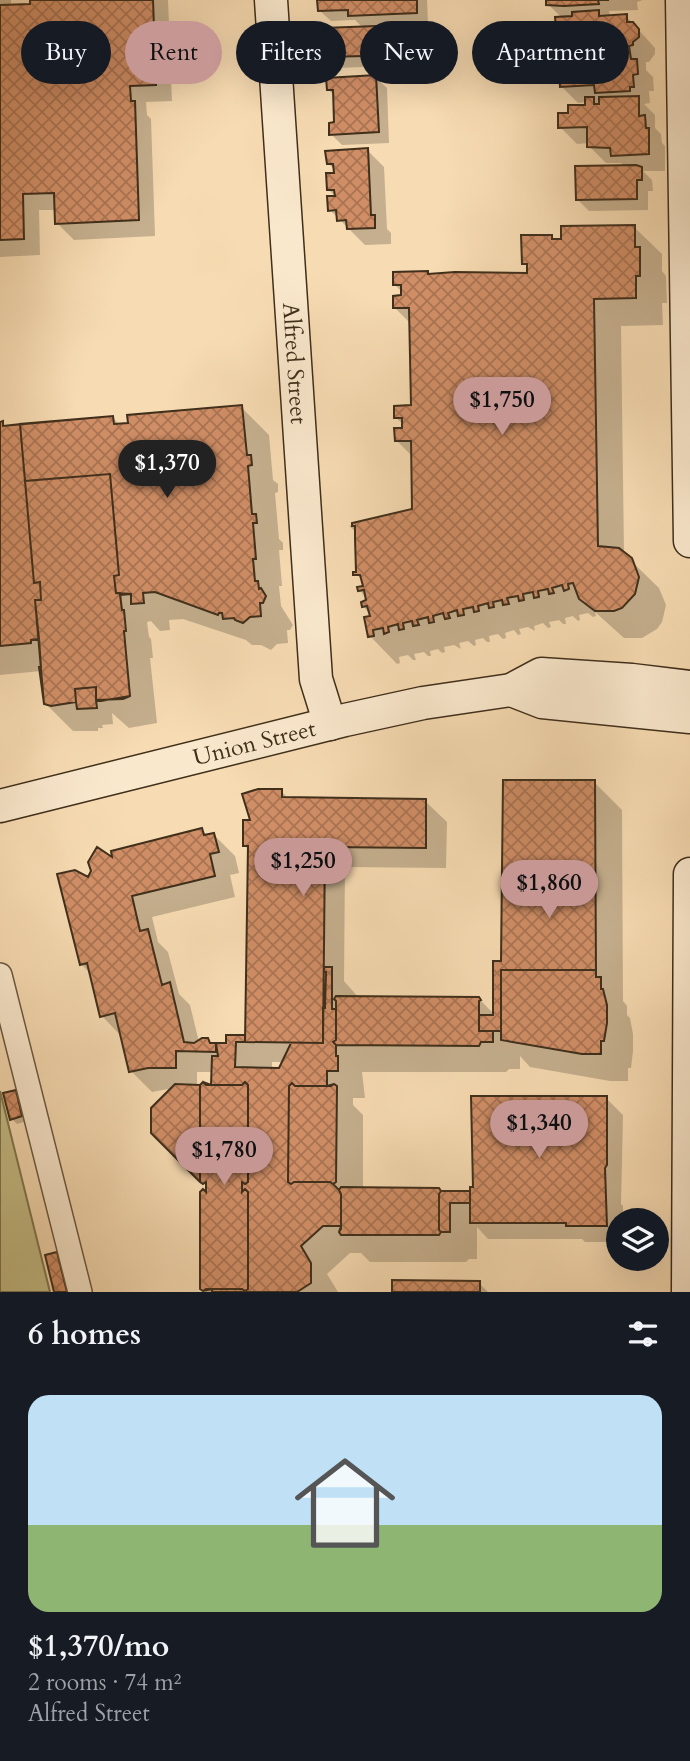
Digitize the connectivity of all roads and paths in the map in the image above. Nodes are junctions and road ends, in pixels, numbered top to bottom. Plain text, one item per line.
1 (271, 0) edge
2 (682, 0) edge
3 (689, 264) edge
4 (690, 541) edge
5 (690, 687) edge
6 (511, 690) junction
7 (690, 717) edge
8 (330, 724) junction
9 (0, 806) edge
10 (690, 874) edge
11 (0, 975) edge
12 (80, 1292) edge
13 (688, 1292) edge

1 - 8 main road, Alfred Street
2 - 3 main road
3 - 4 main road
5 - 6 main road, Union Street
6 - 7 main road, Union Street
6 - 8 main road, Union Street
8 - 9 main road, Union Street
10 - 13 main road
11 - 12 street

